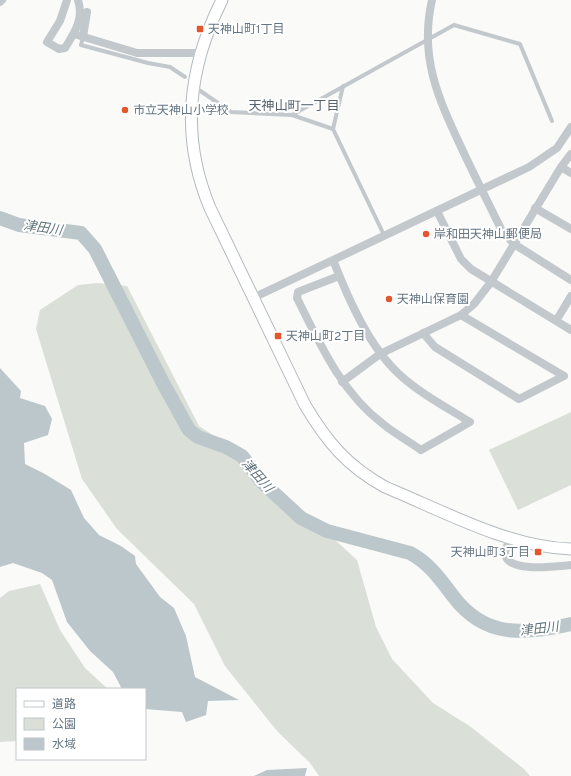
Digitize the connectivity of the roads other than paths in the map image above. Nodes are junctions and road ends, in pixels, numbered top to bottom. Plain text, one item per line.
1 (67, 0) edge
2 (78, 0) edge
3 (222, 0) edge
4 (429, 1) edge
5 (87, 12) dead end
6 (74, 34) junction
7 (83, 37) junction
8 (428, 39) junction
9 (200, 53) junction
10 (185, 77) dead end
11 (344, 86) junction
12 (199, 90) dead end
13 (191, 110) junction
14 (231, 112) junction
15 (292, 115) junction
16 (552, 121) dead end
17 (571, 127) edge
18 (333, 129) junction
19 (571, 154) edge
20 (561, 166) junction
21 (571, 172) edge
22 (482, 190) junction
23 (535, 208) junction
24 (437, 211) junction
25 (571, 229) edge
26 (384, 236) junction
27 (514, 244) junction
28 (333, 260) junction
29 (339, 276) junction
30 (571, 280) edge
31 (491, 282) junction
32 (571, 296) edge
33 (253, 298) junction
34 (461, 315) junction
35 (556, 321) junction
36 (571, 330) edge
37 (423, 333) junction
38 (380, 354) junction
39 (342, 382) junction
40 (510, 538) junction
41 (571, 548) edge
42 (571, 565) edge

1 - 6 street
2 - 6 street
3 - 9 street
4 - 8 street
5 - 7 street
6 - 7 street
7 - 9 street
7 - 10 lane
8 - 11 lane
8 - 16 lane
8 - 22 street
9 - 13 street
11 - 15 lane
11 - 18 lane
12 - 14 lane
13 - 14 lane
13 - 33 street
14 - 15 lane
15 - 18 lane
17 - 22 street
18 - 26 lane
19 - 20 street
20 - 21 street
20 - 23 street
22 - 24 street
22 - 27 street
23 - 25 street
23 - 27 street
24 - 26 street
24 - 31 street
26 - 28 street
27 - 30 street
27 - 31 street
28 - 29 street
28 - 33 street
29 - 38 street
29 - 39 street
31 - 34 street
31 - 35 street
32 - 35 street
33 - 40 street
34 - 37 street
34 - 37 street
35 - 36 street
37 - 38 street
38 - 39 street
38 - 39 street
40 - 41 street
40 - 42 street

